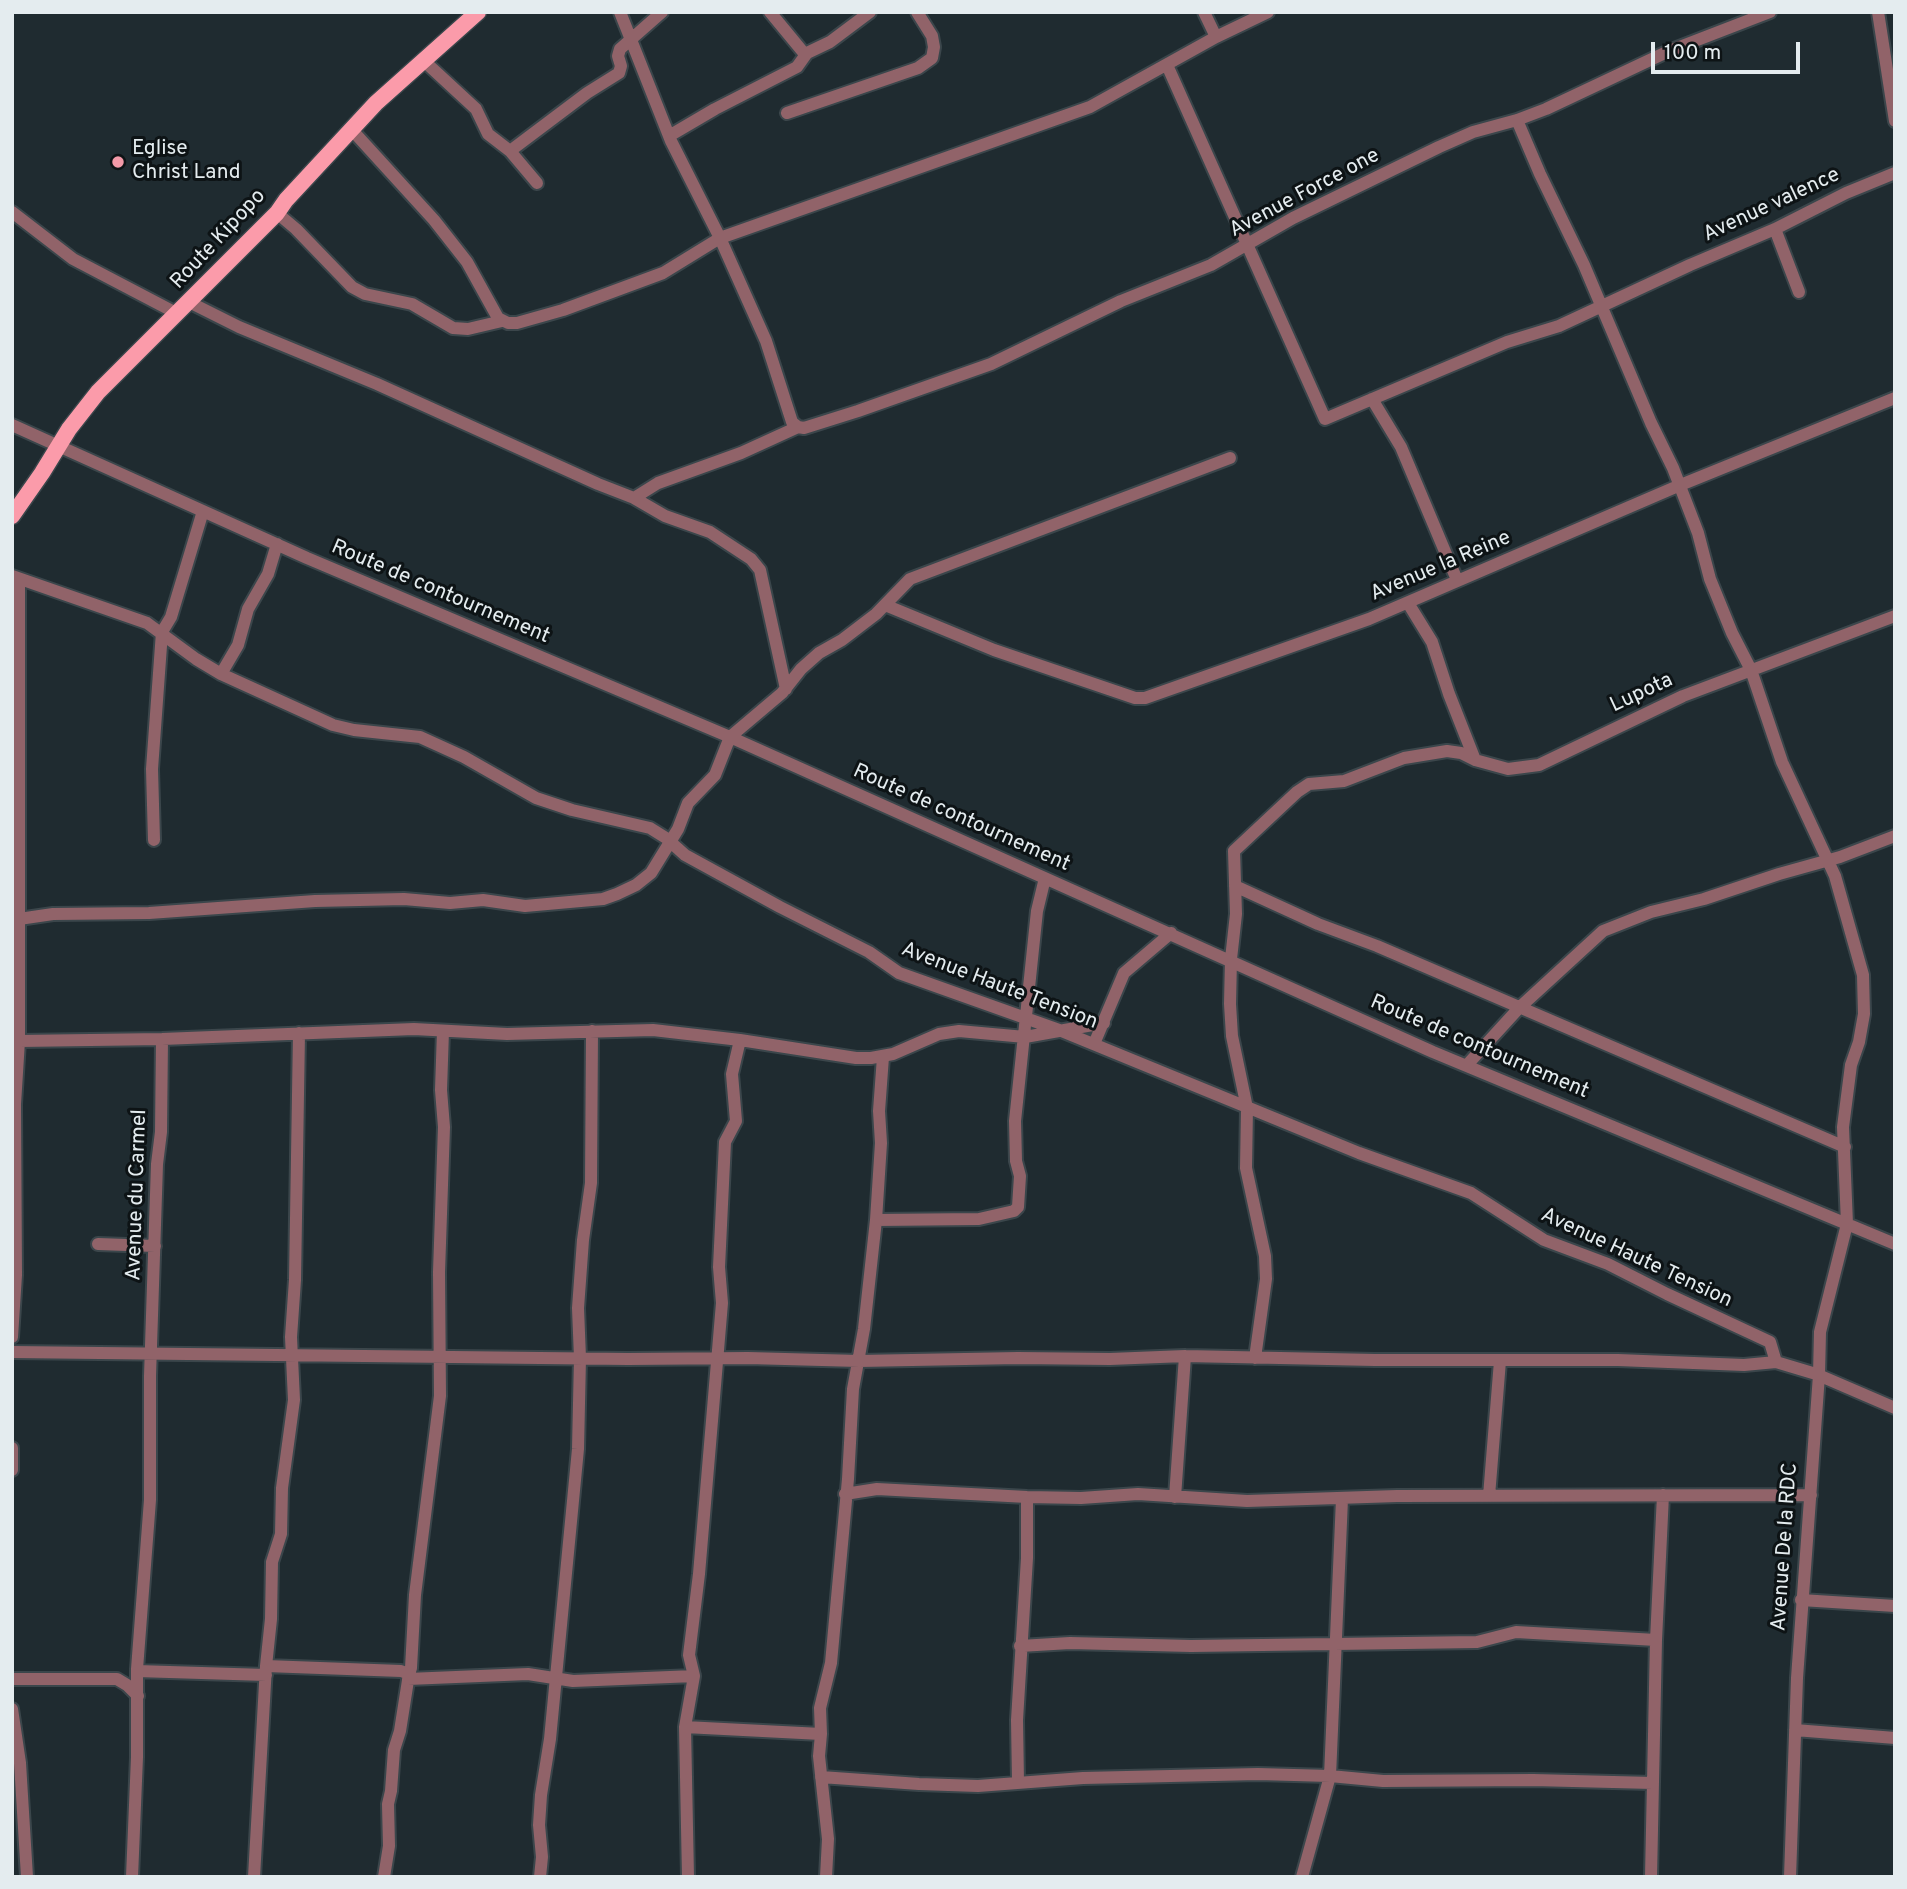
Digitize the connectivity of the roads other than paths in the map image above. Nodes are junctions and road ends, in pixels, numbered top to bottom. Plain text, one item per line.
1 (478, 12) edge
2 (620, 12) edge
3 (663, 12) edge
4 (770, 12) edge
5 (870, 12) edge
6 (917, 12) edge
7 (1204, 12) edge
8 (1268, 12) edge
9 (1770, 12) edge
10 (1878, 12) edge
11 (1216, 37) junction
12 (631, 40) junction
13 (807, 53) junction
14 (423, 60) junction
15 (1167, 65) junction
16 (787, 113) dead end
17 (1517, 120) junction
18 (1895, 121) edge
19 (352, 130) junction
20 (669, 136) junction
21 (510, 151) junction
22 (1895, 173) edge
23 (537, 183) dead end
24 (12, 212) edge
25 (277, 213) junction
26 (1775, 229) junction
27 (720, 238) junction
28 (1246, 244) junction
29 (1799, 292) dead end
30 (1602, 305) junction
31 (183, 308) junction
32 (502, 321) junction
33 (1895, 398) edge
34 (1372, 399) junction
35 (12, 425) edge
36 (798, 427) junction
37 (59, 444) junction
38 (1230, 458) dead end
39 (1678, 486) junction
40 (634, 498) junction
41 (202, 511) junction
42 (12, 516) edge
43 (277, 544) junction
44 (16, 578) edge
45 (1457, 580) junction
46 (1408, 603) junction
47 (885, 606) junction
48 (1895, 616) edge
49 (162, 632) junction
50 (1751, 670) junction
51 (221, 674) junction
52 (786, 689) junction
53 (730, 737) junction
54 (1475, 760) junction
55 (1895, 836) edge
56 (154, 840) dead end
57 (671, 842) junction
58 (1828, 861) junction
59 (1045, 878) junction
60 (1235, 886) junction
61 (19, 919) junction
62 (1171, 933) junction
63 (1231, 959) junction
64 (1519, 1008) junction
65 (1027, 1020) junction
66 (1104, 1023) junction
67 (1059, 1030) junction
68 (443, 1031) junction
69 (592, 1031) junction
70 (299, 1033) junction
71 (1025, 1038) junction
72 (162, 1039) junction
73 (16, 1040) edge
74 (740, 1040) junction
75 (1094, 1044) junction
76 (883, 1057) junction
77 (1466, 1065) junction
78 (1247, 1108) junction
79 (1845, 1147) junction
80 (876, 1220) junction
81 (1847, 1224) junction
82 (98, 1244) dead end
83 (1895, 1244) edge
84 (155, 1246) junction
85 (12, 1337) edge
86 (12, 1352) edge
87 (151, 1353) junction
88 (293, 1355) junction
89 (441, 1356) junction
90 (1185, 1356) junction
91 (580, 1358) junction
92 (717, 1358) junction
93 (1255, 1358) junction
94 (859, 1361) junction
95 (1500, 1361) junction
96 (1776, 1362) junction
97 (1819, 1375) junction
98 (1895, 1408) edge
99 (12, 1448) edge
100 (12, 1470) edge
101 (845, 1494) junction
102 (1811, 1494) junction
103 (1663, 1495) junction
104 (1489, 1496) junction
105 (1027, 1497) junction
106 (1175, 1497) junction
107 (1342, 1499) junction
108 (1801, 1600) junction
109 (1895, 1606) edge
110 (1656, 1640) junction
111 (1336, 1643) junction
112 (1020, 1646) junction
113 (137, 1670) junction
114 (266, 1670) junction
115 (409, 1676) junction
116 (695, 1676) junction
117 (12, 1679) edge
118 (117, 1679) junction
119 (556, 1679) junction
120 (138, 1696) junction
121 (12, 1709) edge
122 (685, 1727) junction
123 (1795, 1730) junction
124 (821, 1734) junction
125 (1895, 1738) edge
126 (1330, 1776) junction
127 (821, 1777) junction
128 (1018, 1782) junction
129 (1653, 1783) junction
130 (27, 1877) edge
131 (132, 1877) edge
132 (254, 1877) edge
133 (384, 1877) edge
134 (540, 1877) edge
135 (688, 1877) edge
136 (826, 1877) edge
137 (1302, 1877) edge
138 (1651, 1877) edge
139 (1790, 1877) edge

1 - 14 main road, Route Kipopo
2 - 12 street
3 - 12 street
4 - 13 street
5 - 13 street
6 - 16 street
7 - 11 street
8 - 11 street
9 - 17 street, Avenue Force one
10 - 18 street
11 - 15 street
12 - 20 street
12 - 21 street
13 - 20 street
14 - 19 main road, Route Kipopo
14 - 21 street
15 - 27 street
15 - 28 street
17 - 28 street, Avenue Force one
17 - 30 street, Avenue De la RDC
19 - 25 main road, Route Kipopo
19 - 32 street
20 - 27 street
21 - 23 street
22 - 26 street, Avenue valence
24 - 31 street
25 - 31 main road, Route Kipopo
25 - 32 street
26 - 29 street
26 - 30 street, Avenue valence
27 - 32 street
27 - 36 street
28 - 34 street, Avenue valence
28 - 36 street, Avenue Force one
30 - 34 street, Avenue valence
30 - 39 street, Avenue De la RDC
31 - 37 main road, Route Kipopo
31 - 40 street
33 - 39 street, Avenue la Reine
34 - 45 street
35 - 37 street, Route de contournement
36 - 40 street, Avenue Force one
37 - 41 street, Route de contournement
37 - 42 main road, Route Kipopo
38 - 47 street
39 - 45 street, Avenue la Reine
39 - 50 street, Avenue De la RDC
40 - 52 street
41 - 43 street, Route de contournement
41 - 49 street
43 - 51 street
43 - 53 street, Route de contournement
44 - 49 street, Avenue Haute Tension
44 - 61 street
45 - 46 street, Avenue la Reine
46 - 47 street, Avenue la Reine
46 - 54 street
47 - 52 street
48 - 50 street, Lupota
49 - 51 street, Avenue Haute Tension
49 - 56 street
50 - 54 street, Lupota
50 - 58 street, Avenue De la RDC
51 - 57 street, Avenue Haute Tension
52 - 53 street
53 - 57 street
53 - 59 street, Route de contournement
54 - 60 street, Lupota
55 - 58 street
57 - 61 street
57 - 65 street, Avenue Haute Tension
58 - 64 street
58 - 79 street, Avenue De la RDC
59 - 62 street, Route de contournement
59 - 65 street
60 - 63 street, Lupota
60 - 64 street
61 - 73 street
62 - 63 street, Route de contournement
62 - 66 street
63 - 77 street, Route de contournement
63 - 78 street, Lupota
64 - 77 street
64 - 79 street
65 - 67 street, Avenue Haute Tension
65 - 71 street
66 - 67 street
66 - 75 street
67 - 71 street
67 - 75 street, Avenue Haute Tension
68 - 69 street
68 - 70 street
68 - 89 street
69 - 74 street
69 - 91 street
70 - 72 street
70 - 88 street
71 - 76 street
71 - 80 street
72 - 73 street
72 - 84 street, Avenue du Carmel
73 - 85 street
74 - 76 street
74 - 92 street
75 - 78 street, Avenue Haute Tension
76 - 80 street
77 - 81 street, Route de contournement
78 - 93 street, Lupota
78 - 96 street, Avenue Haute Tension
79 - 81 street, Avenue De la RDC
80 - 94 street
81 - 83 street, Route de contournement
81 - 97 street, Avenue De la RDC
82 - 84 street
84 - 87 street, Avenue du Carmel
86 - 87 street
87 - 88 street
87 - 113 street, Avenue du Carmel
88 - 89 street
88 - 114 street
89 - 91 street
89 - 115 street
90 - 93 street
90 - 94 street
90 - 106 street
91 - 92 street
91 - 119 street
92 - 94 street
92 - 116 street
93 - 95 street
94 - 101 street
95 - 96 street
95 - 104 street
96 - 97 street
97 - 98 street
97 - 102 street, Avenue De la RDC
99 - 100 street
101 - 105 street
101 - 124 street
102 - 103 street
102 - 108 street, Avenue De la RDC
103 - 104 street
103 - 110 street
104 - 107 street
105 - 106 street
105 - 112 street
106 - 107 street
107 - 111 street
108 - 109 street
108 - 123 street, Avenue De la RDC
110 - 111 street
110 - 129 street
111 - 112 street
111 - 126 street
112 - 128 street
113 - 114 street
113 - 118 street
113 - 120 street, Avenue du Carmel
114 - 115 street
114 - 132 street
115 - 119 street
115 - 133 street
116 - 119 street
116 - 122 street
117 - 118 street
118 - 120 street
119 - 134 street
120 - 131 street, Avenue du Carmel
121 - 130 street
122 - 124 street
122 - 135 street
123 - 125 street
123 - 139 street, Avenue De la RDC
124 - 127 street
126 - 128 street
126 - 129 street
126 - 137 street
127 - 128 street
127 - 136 street
129 - 138 street

